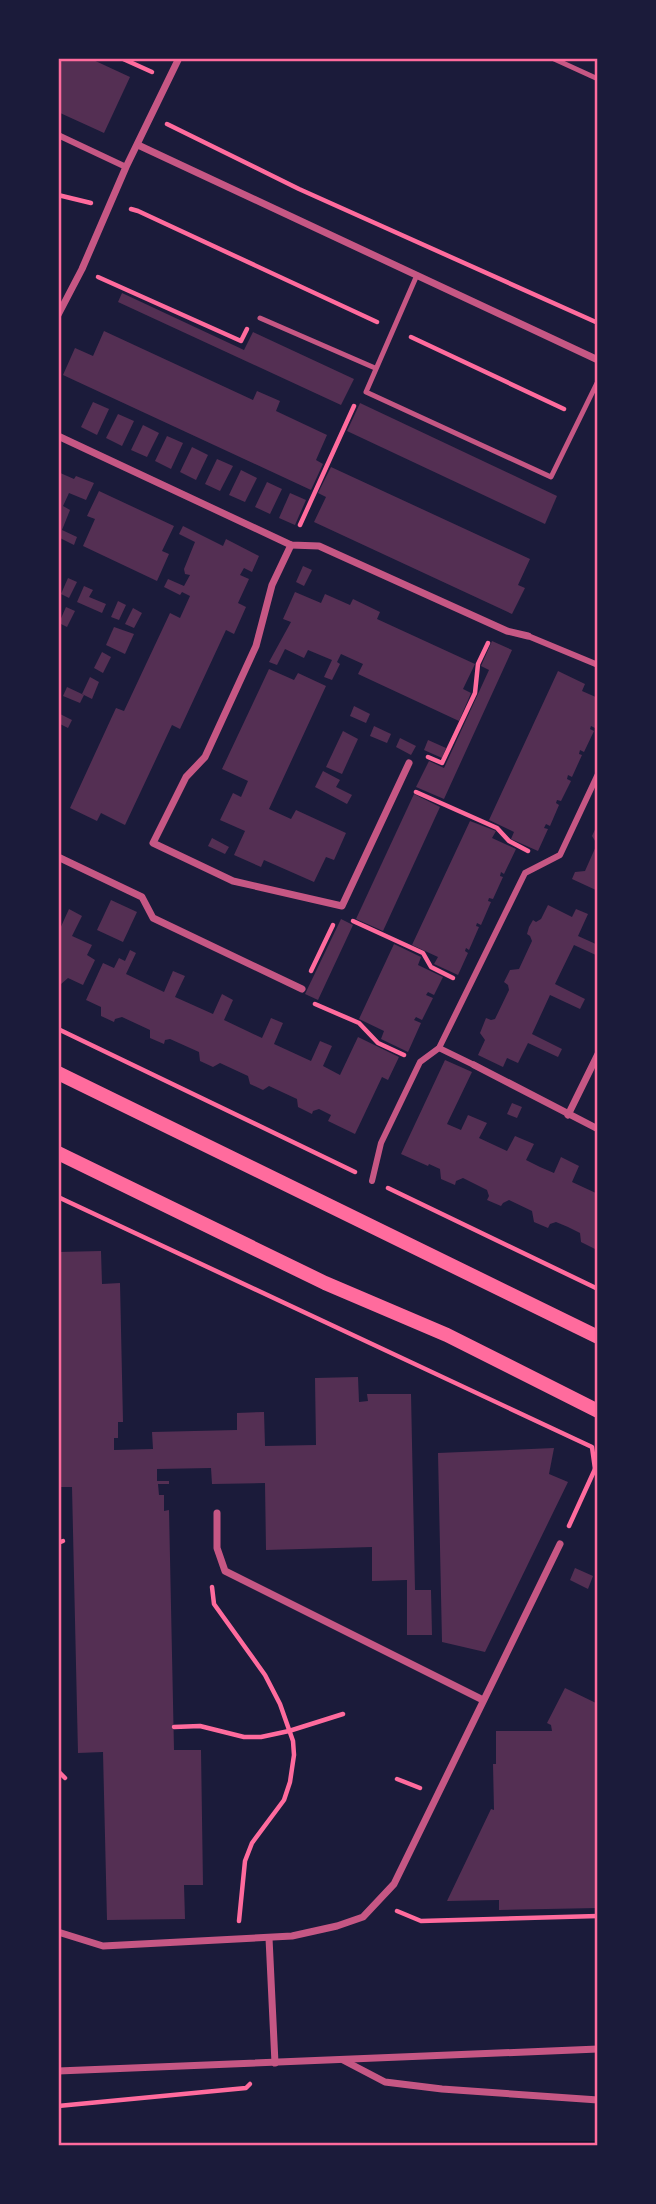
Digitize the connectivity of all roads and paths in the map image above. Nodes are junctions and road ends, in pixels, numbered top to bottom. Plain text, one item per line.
1 (121, 58) edge
2 (179, 58) edge
3 (552, 58) edge
4 (598, 79) edge
5 (168, 80) junction
6 (152, 116) junction
7 (58, 135) edge
8 (138, 145) junction
9 (126, 167) junction
10 (58, 195) edge
11 (110, 206) junction
12 (82, 269) junction
13 (417, 275) junction
14 (58, 315) edge
15 (260, 318) joint
16 (598, 323) edge
17 (392, 328) junction
18 (598, 360) edge
19 (375, 368) junction
20 (598, 380) edge
21 (366, 392) junction
22 (580, 417) junction
23 (58, 436) edge
24 (291, 545) junction
25 (496, 626) junction
26 (528, 636) joint
27 (598, 665) edge
28 (409, 763) joint
29 (598, 775) edge
30 (399, 784) junction
31 (58, 857) edge
32 (549, 861) junction
33 (342, 906) junction
34 (470, 986) junction
35 (302, 989) junction
36 (58, 1029) edge
37 (439, 1048) junction
38 (598, 1054) edge
39 (420, 1062) junction
40 (474, 1065) joint
41 (58, 1073) edge
42 (568, 1115) junction
43 (598, 1129) edge
44 (58, 1153) edge
45 (372, 1181) junction
46 (58, 1197) edge
47 (598, 1289) edge
48 (598, 1337) edge
49 (598, 1411) edge
50 (596, 1470) edge
51 (217, 1513) dead end
52 (560, 1544) joint
53 (222, 1562) junction
54 (483, 1700) junction
55 (343, 1714) dead end
56 (174, 1727) dead end
57 (289, 1731) junction
58 (58, 1771) edge
59 (65, 1778) dead end
60 (377, 1902) junction
61 (598, 1916) edge
62 (58, 1932) edge
63 (269, 1938) junction
64 (237, 1939) junction
65 (598, 2049) edge
66 (342, 2060) junction
67 (275, 2063) junction
68 (58, 2071) edge
69 (598, 2100) edge
70 (58, 2106) edge

1 - 5 path
2 - 5 street
3 - 4 lane
5 - 6 street
6 - 8 street
6 - 16 path
7 - 9 street
8 - 9 street
8 - 13 street
9 - 11 street
10 - 11 path
11 - 12 street
11 - 17 path
12 - 14 street
12 - 15 path
13 - 17 lane
13 - 18 street
15 - 19 lane
17 - 19 lane
17 - 22 path
19 - 21 lane
20 - 22 lane
21 - 22 lane
21 - 24 path
23 - 24 street
24 - 25 street
24 - 33 street
25 - 26 street
25 - 28 path
26 - 27 street
28 - 30 street
29 - 32 street
30 - 32 path
30 - 33 street
31 - 35 street
32 - 34 street
33 - 34 path
33 - 35 path
34 - 37 street
35 - 39 path
36 - 45 path
37 - 39 street
37 - 40 street
38 - 42 street
39 - 45 street
40 - 42 street
41 - 48 main road
42 - 43 street
44 - 49 main road
45 - 47 path
46 - 50 path
50 - 52 path
51 - 53 street
52 - 54 street
53 - 54 street
53 - 57 path
54 - 60 street
55 - 57 path
56 - 57 path
57 - 64 path
58 - 59 path
60 - 61 path
60 - 63 street
62 - 64 street
63 - 64 street
63 - 67 street
65 - 66 street
66 - 67 street
66 - 69 street
67 - 68 street
67 - 70 path

